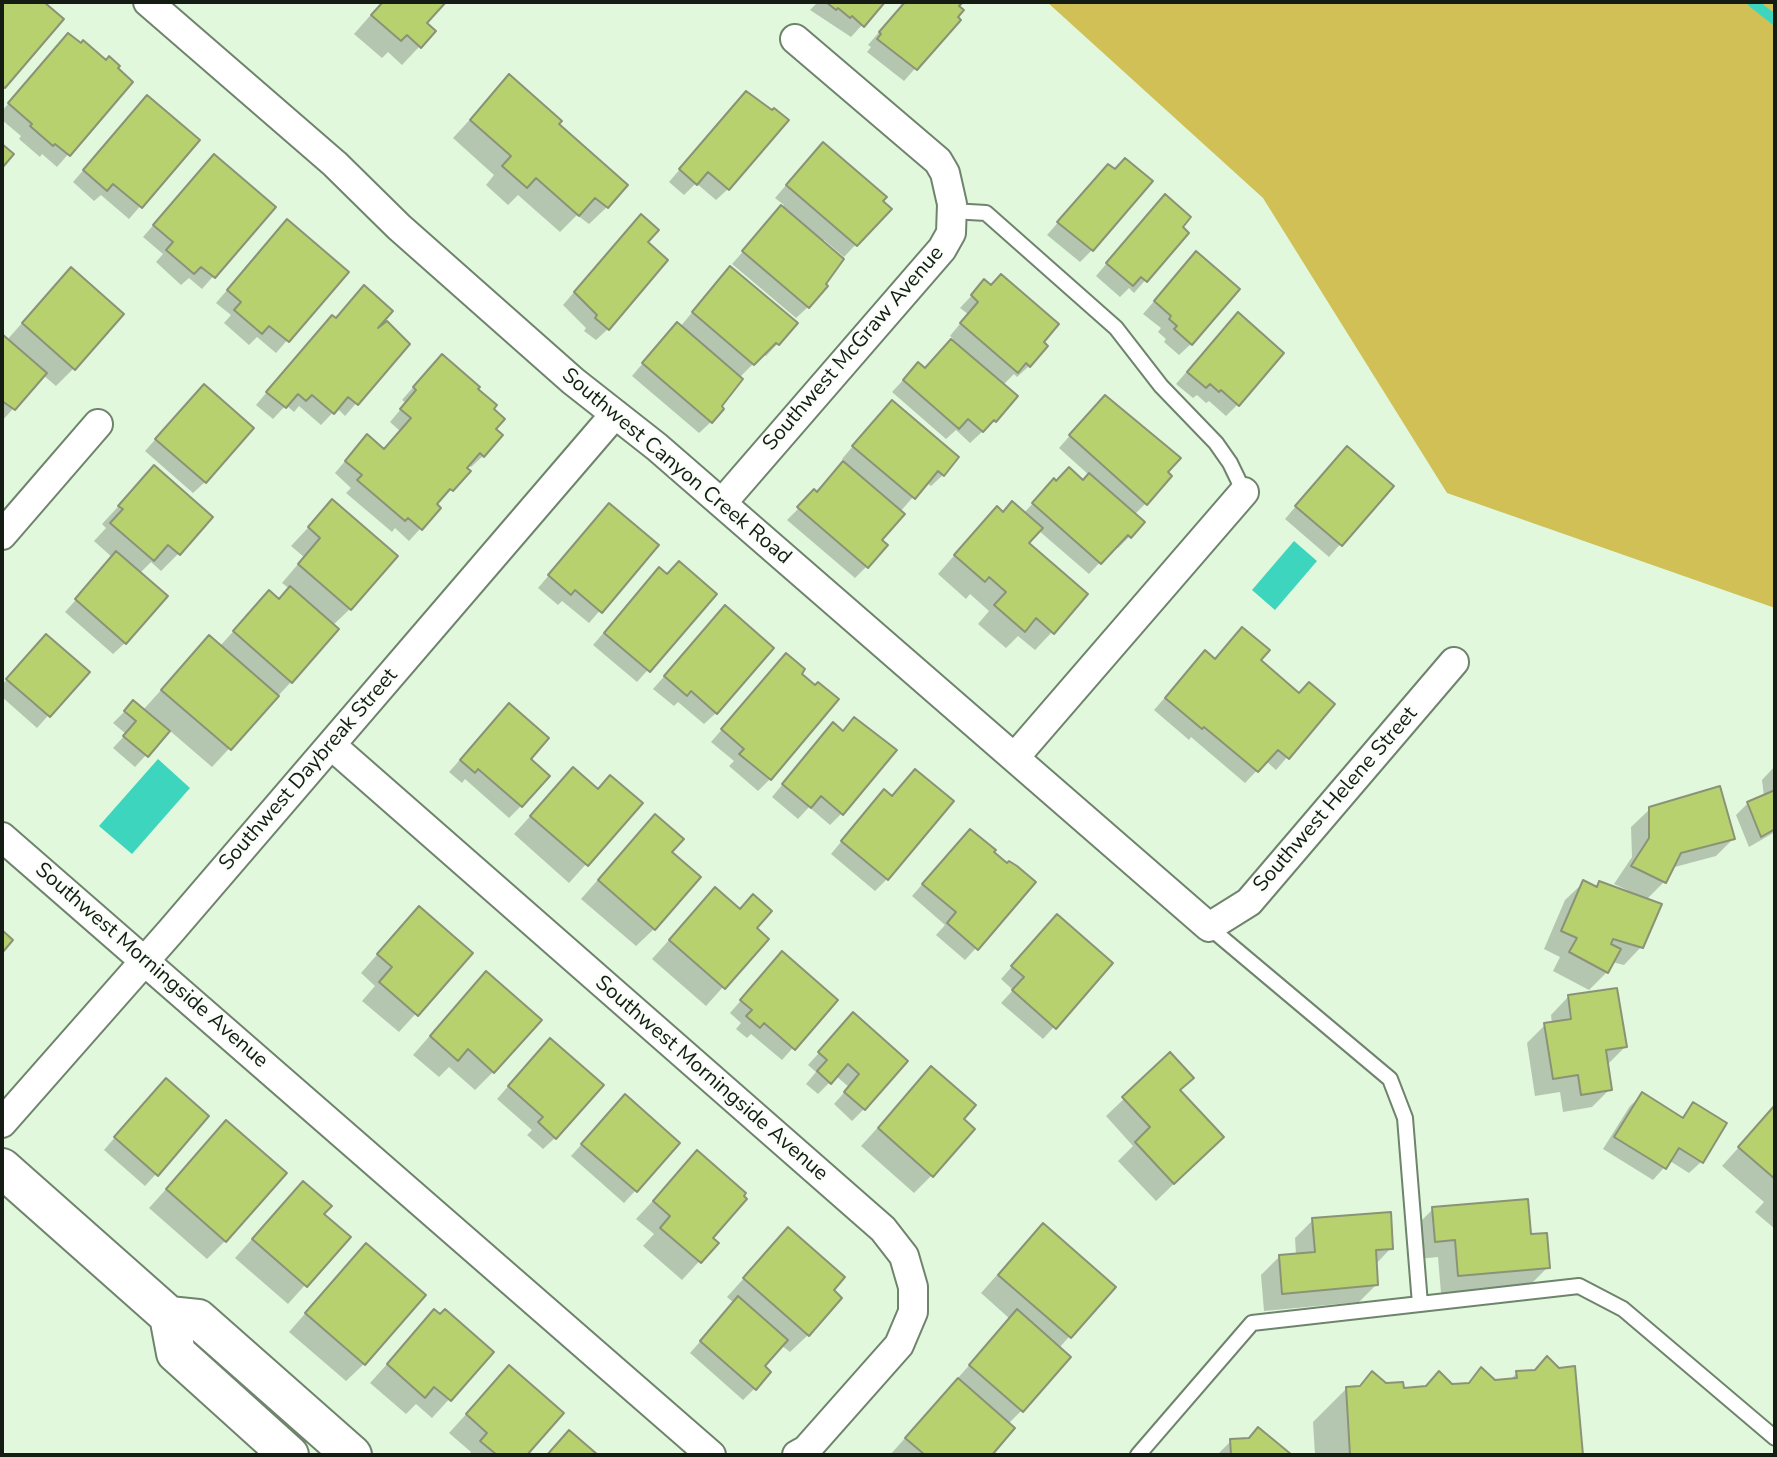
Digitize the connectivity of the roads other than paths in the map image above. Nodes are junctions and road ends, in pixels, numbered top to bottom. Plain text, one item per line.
1 (148, 2) edge
2 (795, 39) dead end
3 (953, 211) junction
4 (615, 414) junction
5 (97, 424) dead end
6 (1244, 492) joint
7 (722, 503) junction
8 (2, 534) edge
9 (1454, 662) dead end
10 (331, 745) junction
11 (1015, 757) junction
12 (2, 837) edge
13 (1209, 927) junction
14 (145, 960) junction
15 (2, 1124) edge
16 (2, 1168) edge
17 (1420, 1304) junction
18 (169, 1316) junction
19 (1775, 1438) edge
20 (289, 1455) edge
21 (352, 1455) edge
22 (711, 1455) edge
23 (797, 1455) edge
24 (1138, 1455) edge

1 - 4 street, Southwest Canyon Creek Road
2 - 3 street, Southwest McGraw Avenue
3 - 6 lane
3 - 7 street, Southwest McGraw Avenue
4 - 7 street, Southwest Canyon Creek Road
4 - 10 street, Southwest Daybreak Street
5 - 8 street
6 - 11 street
7 - 11 street, Southwest Canyon Creek Road
9 - 13 street, Southwest Helene Street
10 - 14 street, Southwest Daybreak Street
10 - 23 street, Southwest Morningside Avenue
11 - 13 street, Southwest Canyon Creek Road
12 - 14 street, Southwest Morningside Avenue
13 - 17 lane
14 - 15 street, Southwest Daybreak Street
14 - 22 street, Southwest Morningside Avenue
16 - 18 main road
17 - 19 lane
17 - 24 lane
18 - 20 main road
18 - 21 main road

